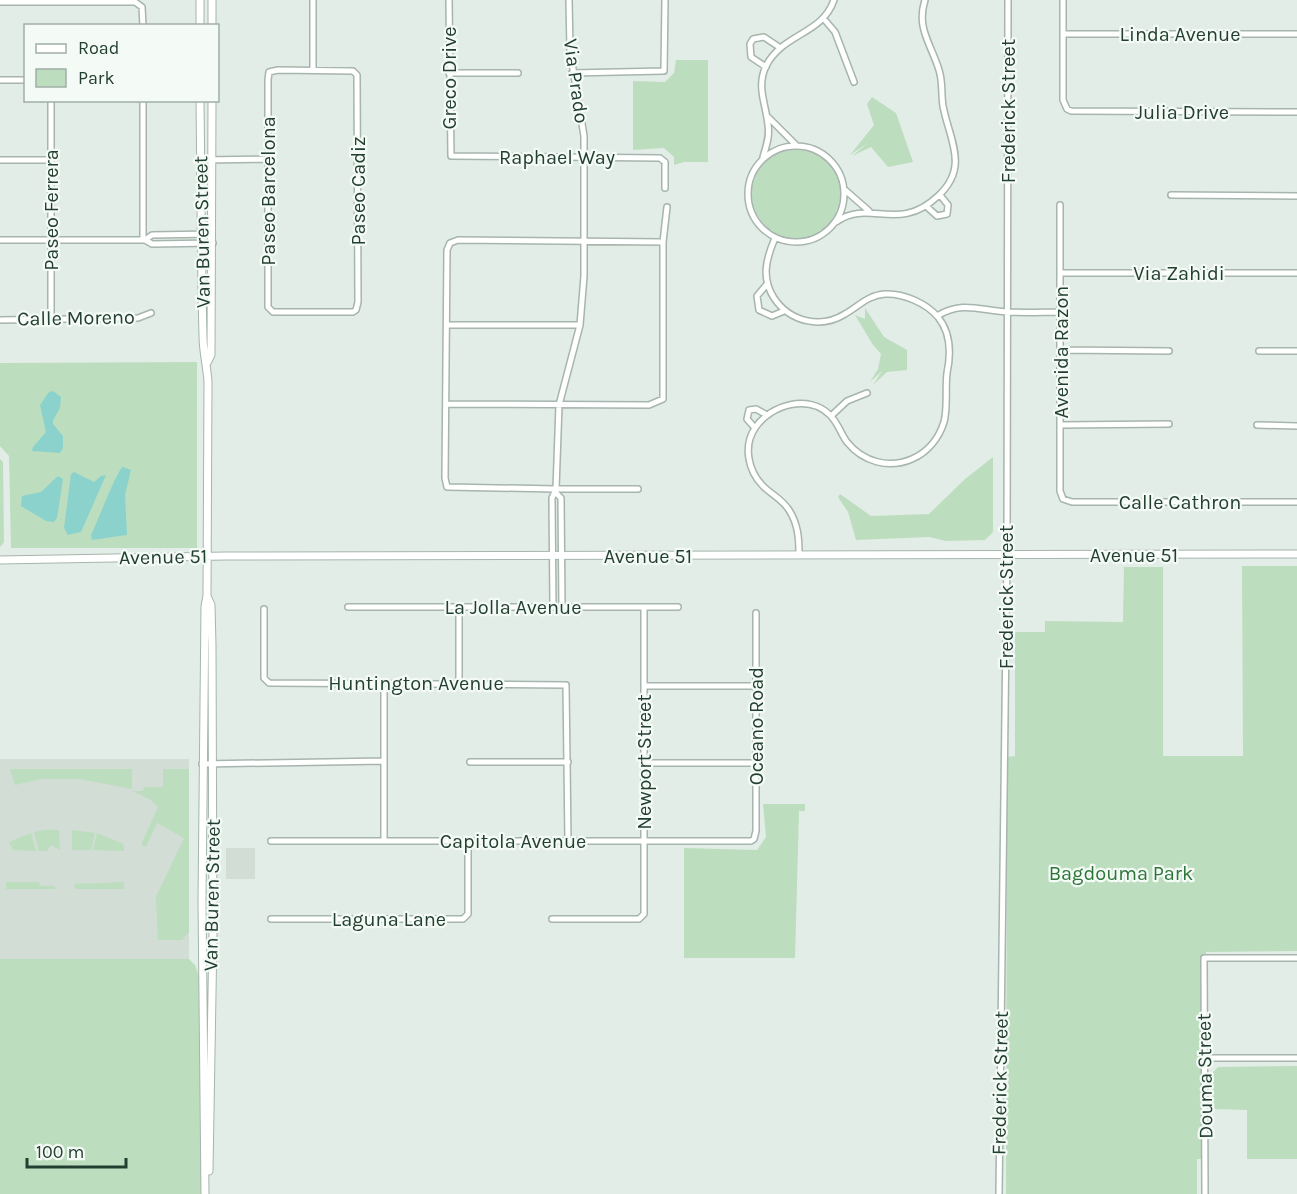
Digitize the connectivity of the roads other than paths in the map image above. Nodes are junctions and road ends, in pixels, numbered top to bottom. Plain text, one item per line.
1 (200, 0) edge
2 (212, 0) edge
3 (314, 0) edge
4 (449, 0) edge
5 (569, 0) edge
6 (665, 0) edge
7 (834, 0) edge
8 (925, 0) edge
9 (1008, 0) edge
10 (1063, 0) edge
11 (0, 2) edge
12 (824, 19) junction
13 (143, 24) edge
14 (201, 24) edge
15 (212, 24) edge
16 (1063, 33) junction
17 (1297, 34) edge
18 (779, 47) junction
19 (766, 67) junction
20 (314, 70) junction
21 (449, 73) junction
22 (518, 73) dead end
23 (572, 73) junction
24 (0, 80) edge
25 (24, 80) edge
26 (854, 82) dead end
27 (51, 102) edge
28 (143, 102) edge
29 (200, 102) edge
30 (212, 102) edge
31 (1297, 112) edge
32 (767, 116) junction
33 (796, 145) junction
34 (451, 156) joint
35 (763, 157) junction
36 (584, 158) junction
37 (212, 159) junction
38 (268, 159) junction
39 (0, 160) edge
40 (50, 160) junction
41 (201, 160) junction
42 (665, 188) dead end
43 (844, 189) junction
44 (940, 195) junction
45 (1171, 195) dead end
46 (1297, 196) edge
47 (1060, 205) dead end
48 (926, 206) junction
49 (667, 207) dead end
50 (870, 212) junction
51 (836, 222) junction
52 (201, 234) junction
53 (212, 234) junction
54 (775, 238) junction
55 (0, 240) edge
56 (51, 240) junction
57 (144, 240) junction
58 (584, 242) junction
59 (663, 242) junction
60 (201, 243) junction
61 (213, 243) junction
62 (1061, 273) junction
63 (1297, 273) edge
64 (767, 284) junction
65 (269, 310) joint
66 (784, 311) junction
67 (1007, 312) junction
68 (1061, 312) junction
69 (151, 314) dead end
70 (937, 316) junction
71 (0, 320) edge
72 (51, 320) junction
73 (447, 325) junction
74 (580, 326) junction
75 (1061, 350) junction
76 (1169, 351) dead end
77 (1259, 351) dead end
78 (1297, 351) edge
79 (207, 363) junction
80 (867, 393) dead end
81 (446, 404) junction
82 (559, 405) junction
83 (767, 415) junction
84 (831, 416) junction
85 (1169, 424) dead end
86 (1060, 425) junction
87 (1257, 425) dead end
88 (1297, 426) edge
89 (755, 428) junction
90 (638, 489) dead end
91 (556, 491) junction
92 (1062, 499) joint
93 (1297, 502) edge
94 (799, 554) junction
95 (1007, 554) junction
96 (1297, 554) edge
97 (553, 556) junction
98 (562, 556) junction
99 (207, 557) junction
100 (0, 560) edge
101 (207, 596) junction
102 (348, 607) dead end
103 (459, 607) junction
104 (553, 607) junction
105 (562, 607) junction
106 (644, 607) junction
107 (678, 607) dead end
108 (264, 609) dead end
109 (756, 613) dead end
110 (384, 684) junction
111 (459, 684) junction
112 (644, 686) junction
113 (756, 686) junction
114 (384, 761) junction
115 (213, 762) junction
116 (470, 762) dead end
117 (568, 762) junction
118 (202, 764) junction
119 (644, 764) junction
120 (756, 764) junction
121 (754, 839) joint
122 (271, 841) dead end
123 (384, 841) junction
124 (468, 841) junction
125 (568, 841) junction
126 (644, 841) junction
127 (202, 901) junction
128 (271, 919) dead end
129 (552, 919) dead end
130 (197, 952) dead end
131 (1297, 958) edge
132 (1204, 1058) junction
133 (1297, 1058) edge
134 (205, 1194) edge
135 (209, 1194) edge
136 (999, 1194) edge
137 (1205, 1194) edge

1 - 14 street
2 - 15 street
3 - 20 street
4 - 21 street, Greco Drive
5 - 23 street, Via Prado
6 - 23 street
7 - 12 street
8 - 44 street
9 - 67 street, Frederick Street
10 - 16 street
11 - 13 street
12 - 18 street
12 - 26 street
16 - 17 street, Linda Avenue
16 - 31 street, Julia Drive
18 - 19 street
18 - 19 street
19 - 32 street
20 - 38 street, Paseo Barcelona
20 - 65 street, Paseo Cadiz
21 - 22 street
21 - 34 street, Greco Drive
23 - 36 street, Via Prado
24 - 25 street
27 - 40 street, Paseo Ferrera
28 - 57 street
29 - 41 street, Van Buren Street
30 - 37 street, Van Buren Street
32 - 33 street
32 - 35 street
33 - 35 street
33 - 43 street
34 - 36 street, Raphael Way
35 - 54 street
36 - 42 street, Raphael Way
36 - 58 street, Via Prado
37 - 38 street
37 - 41 street
37 - 53 street, Van Buren Street
38 - 65 street, Paseo Barcelona
39 - 40 street
40 - 56 street, Paseo Ferrera
41 - 52 street, Van Buren Street
43 - 50 street
43 - 51 street
44 - 48 street
44 - 48 street
45 - 46 street
47 - 62 street, Avenida Razon
48 - 50 street
49 - 59 street
50 - 51 street
51 - 54 street
52 - 53 street
52 - 57 street
52 - 60 street, Van Buren Street
53 - 61 street, Van Buren Street
54 - 64 street
55 - 56 street
56 - 57 street
56 - 72 street, Paseo Ferrera
57 - 60 street
58 - 59 street
58 - 73 street
58 - 74 street, Via Prado
59 - 82 street
60 - 61 street
60 - 79 street, Van Buren Street
61 - 79 street, Van Buren Street
62 - 63 street, Via Zahidi
62 - 68 street, Avenida Razon
64 - 66 street
64 - 66 street
66 - 70 street
67 - 68 street
67 - 70 street
67 - 95 street, Frederick Street
68 - 75 street, Avenida Razon
69 - 72 street, Calle Moreno
70 - 84 street
71 - 72 street, Calle Moreno
73 - 74 street
73 - 81 street
74 - 82 street, Via Prado
75 - 76 street
75 - 86 street, Avenida Razon
77 - 78 street
79 - 99 street, Van Buren Street
80 - 84 street
81 - 82 street
81 - 91 street
82 - 91 street, Via Prado
83 - 84 street
83 - 89 street
83 - 89 street
85 - 86 street
86 - 92 street, Avenida Razon
87 - 88 street
89 - 94 street
90 - 91 street
91 - 97 street
91 - 98 street
92 - 93 street, Calle Cathron
94 - 95 street, Avenue 51
94 - 98 street, Avenue 51
95 - 96 street, Avenue 51
95 - 136 street, Frederick Street
97 - 98 street, Avenue 51
97 - 99 street, Avenue 51
97 - 104 street
98 - 105 street
99 - 100 street, Avenue 51
99 - 101 street, Van Buren Street
101 - 115 street, Van Buren Street
101 - 118 street, Van Buren Street
102 - 103 street, La Jolla Avenue
103 - 104 street, La Jolla Avenue
103 - 111 street
104 - 105 street, La Jolla Avenue
105 - 106 street, La Jolla Avenue
106 - 107 street, La Jolla Avenue
106 - 112 street, Newport Street
108 - 110 street, Huntington Avenue
109 - 113 street, Oceano Road
110 - 111 street, Huntington Avenue
110 - 114 street
111 - 117 street, Huntington Avenue
112 - 113 street
112 - 119 street, Newport Street
113 - 120 street, Oceano Road
114 - 115 street
114 - 123 street
115 - 118 street
115 - 135 street, Van Buren Street
116 - 117 street
117 - 125 street
118 - 127 street, Van Buren Street
119 - 120 street
119 - 126 street, Newport Street
120 - 121 street, Oceano Road
121 - 126 street, Capitola Avenue
122 - 123 street, Capitola Avenue
123 - 124 street, Capitola Avenue
124 - 125 street, Capitola Avenue
124 - 128 street, Laguna Lane
125 - 126 street, Capitola Avenue
126 - 129 street, Newport Street
127 - 130 street
127 - 134 street, Van Buren Street
131 - 132 street, Douma Street
132 - 133 street
132 - 137 street, Douma Street

